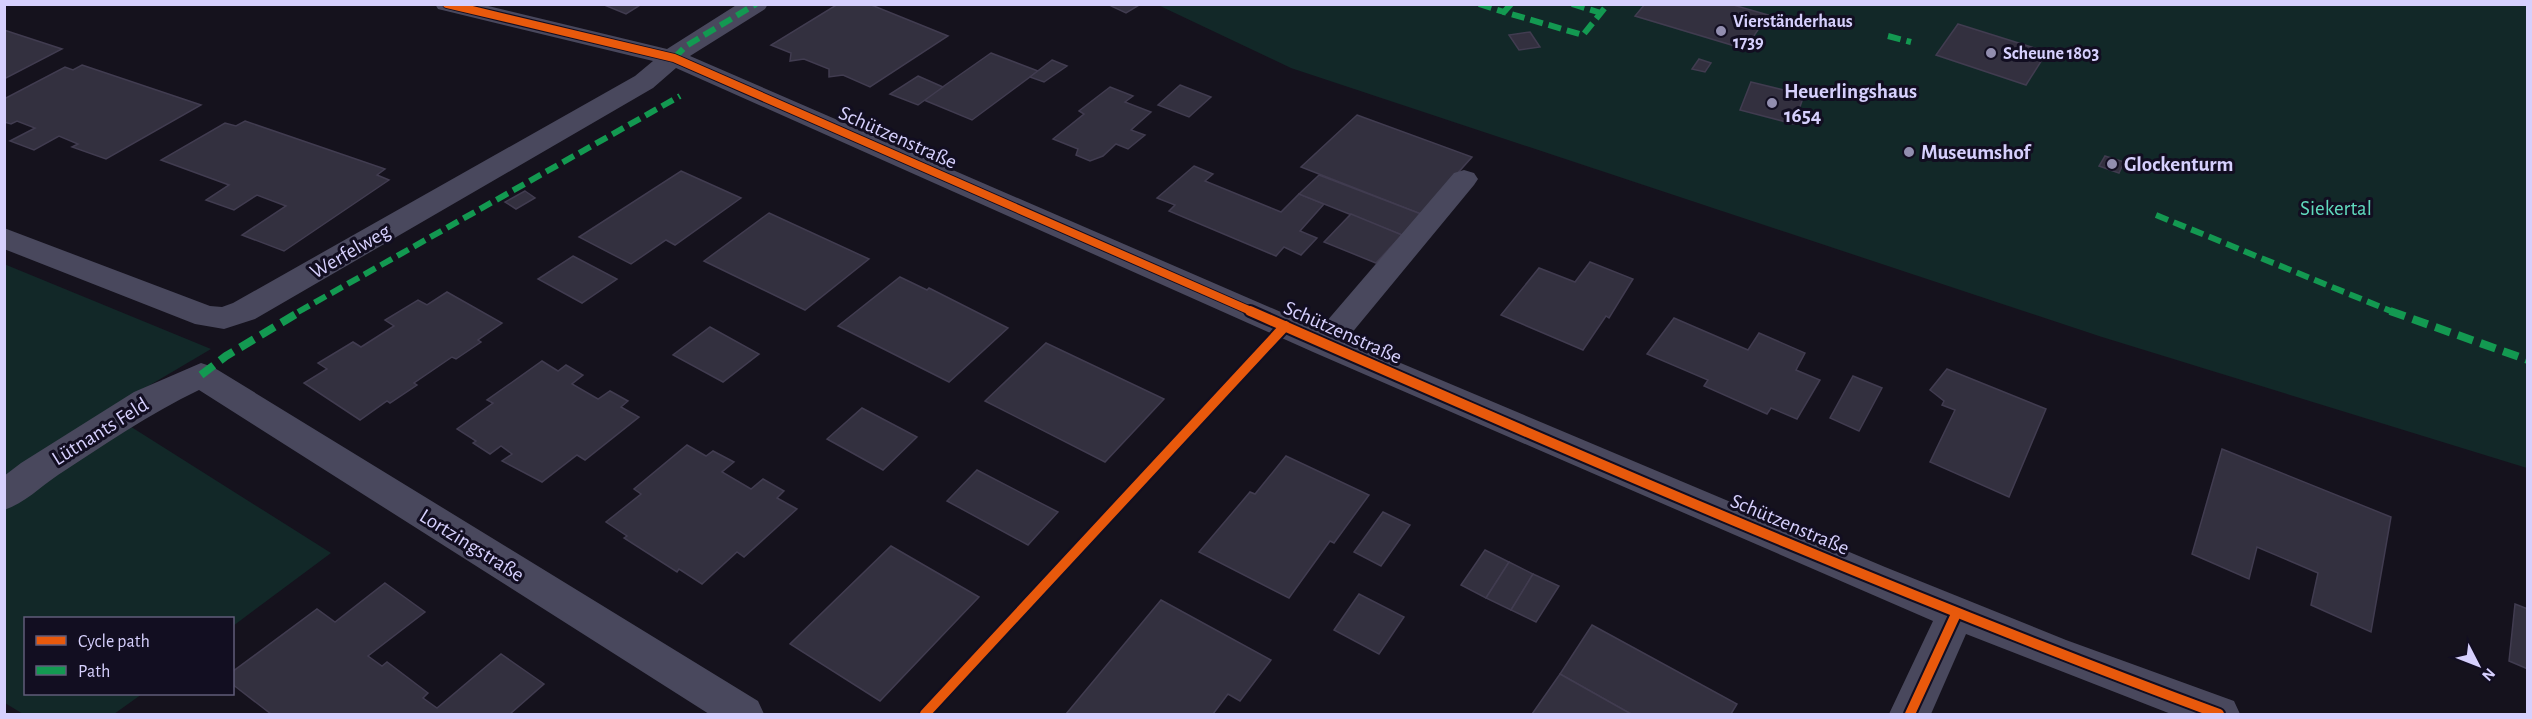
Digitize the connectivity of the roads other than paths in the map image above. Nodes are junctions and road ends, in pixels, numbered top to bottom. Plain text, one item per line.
1 (447, 4) edge
2 (756, 4) edge
3 (674, 58) junction
4 (1464, 180) dead end
5 (4, 238) edge
6 (1325, 344) junction
7 (201, 375) joint
8 (4, 496) edge
9 (1956, 614) junction
10 (743, 714) edge
11 (1910, 714) edge
12 (2219, 714) edge

1 - 3 street, Schützenstraße
2 - 3 street, Werfelweg
3 - 5 street, Werfelweg
3 - 6 street, Schützenstraße
4 - 6 street
6 - 9 street, Schützenstraße
7 - 8 street, Lütnants Feld
7 - 10 street, Lortzingstraße
9 - 11 street
9 - 12 street, Schützenstraße

